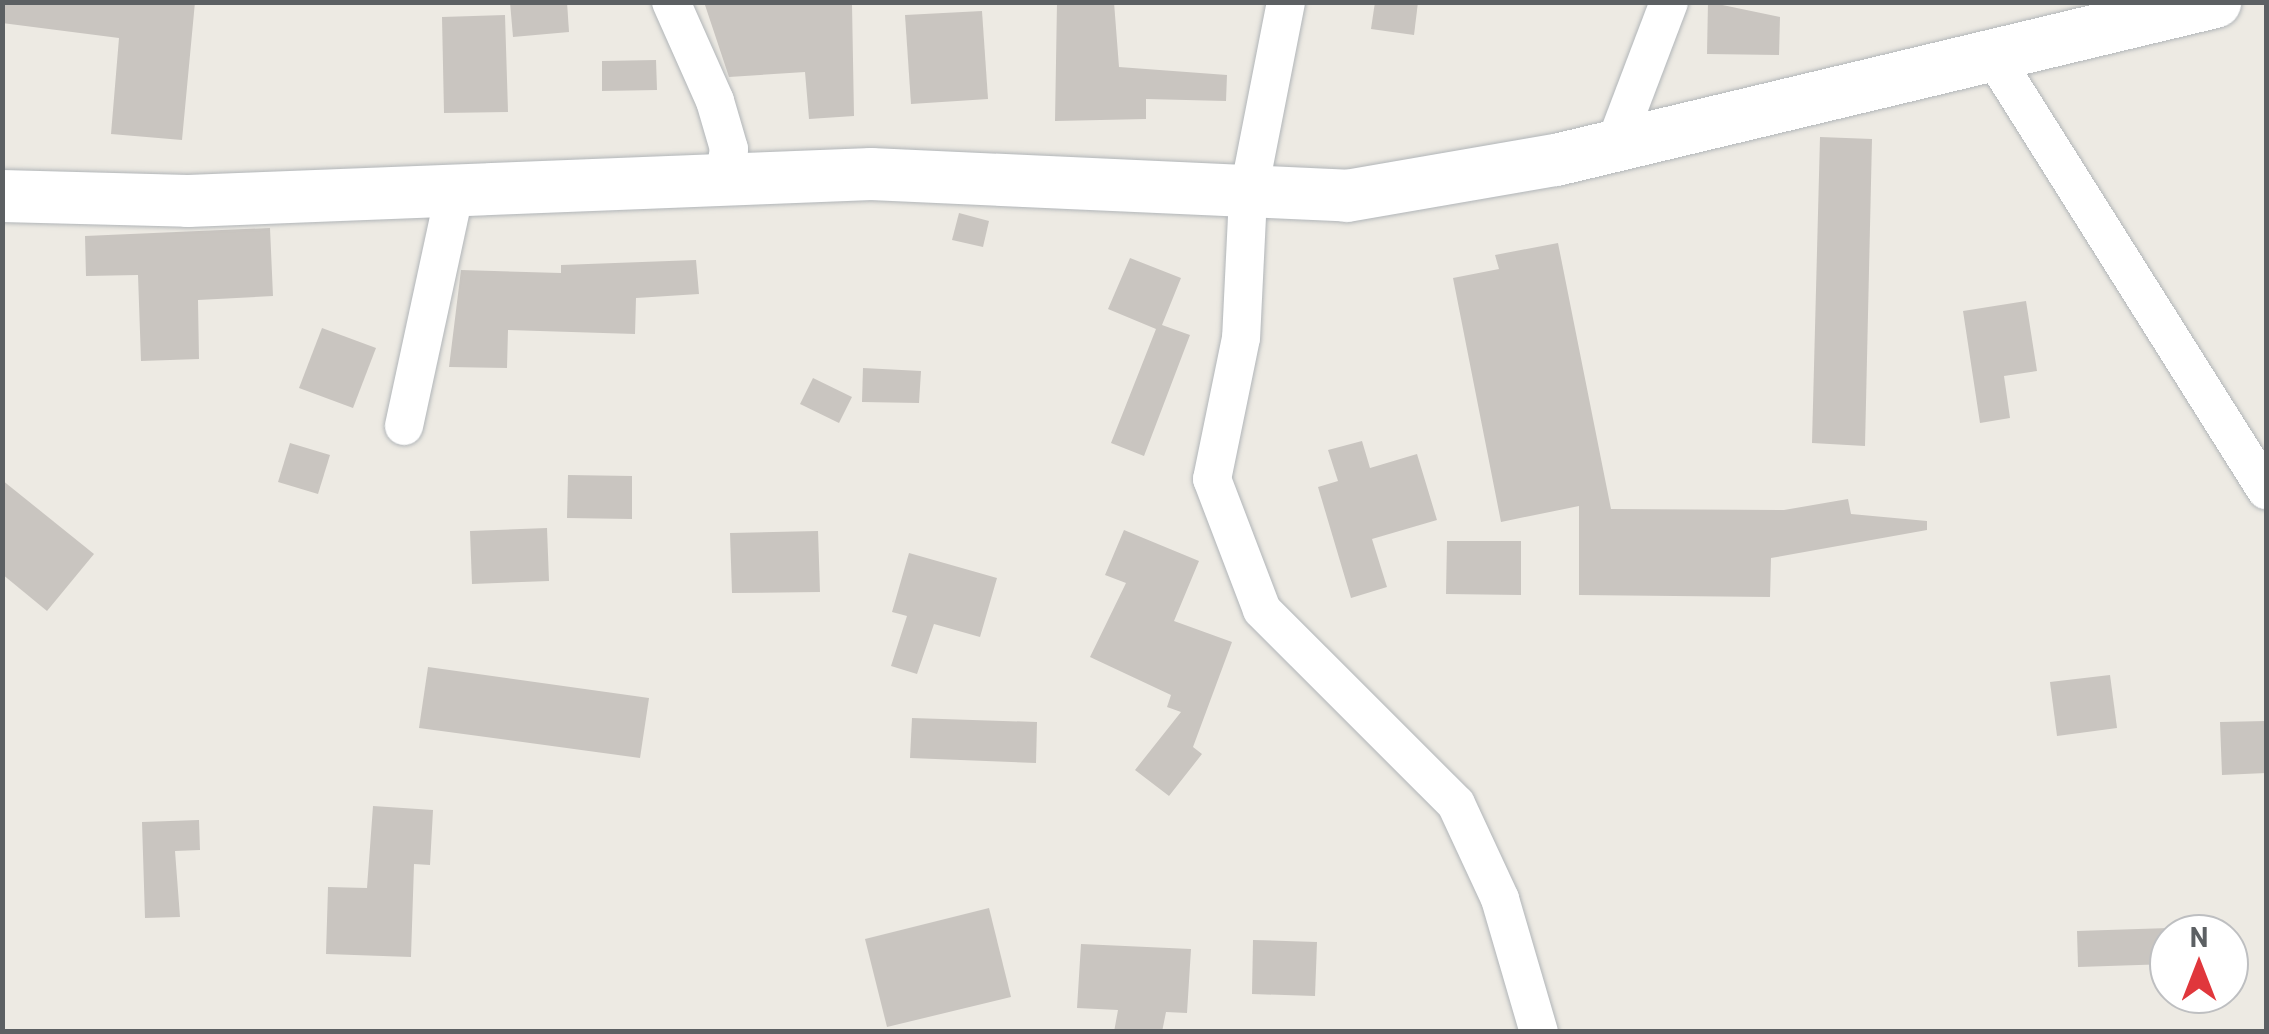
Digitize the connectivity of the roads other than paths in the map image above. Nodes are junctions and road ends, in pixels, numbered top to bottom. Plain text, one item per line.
1 (671, 2) edge
2 (1286, 2) edge
3 (1668, 2) edge
4 (2214, 2) edge
5 (1993, 56) junction
6 (1614, 147) junction
7 (724, 178) junction
8 (455, 190) junction
9 (2, 196) edge
10 (1248, 196) junction
11 (404, 426) dead end
12 (2266, 490) edge
13 (1539, 1032) edge

1 - 7 street
2 - 10 street
3 - 6 street
4 - 5 main road
5 - 6 main road
5 - 12 street
6 - 10 main road
7 - 8 main road
7 - 10 main road
8 - 9 main road
8 - 11 street
10 - 13 street

